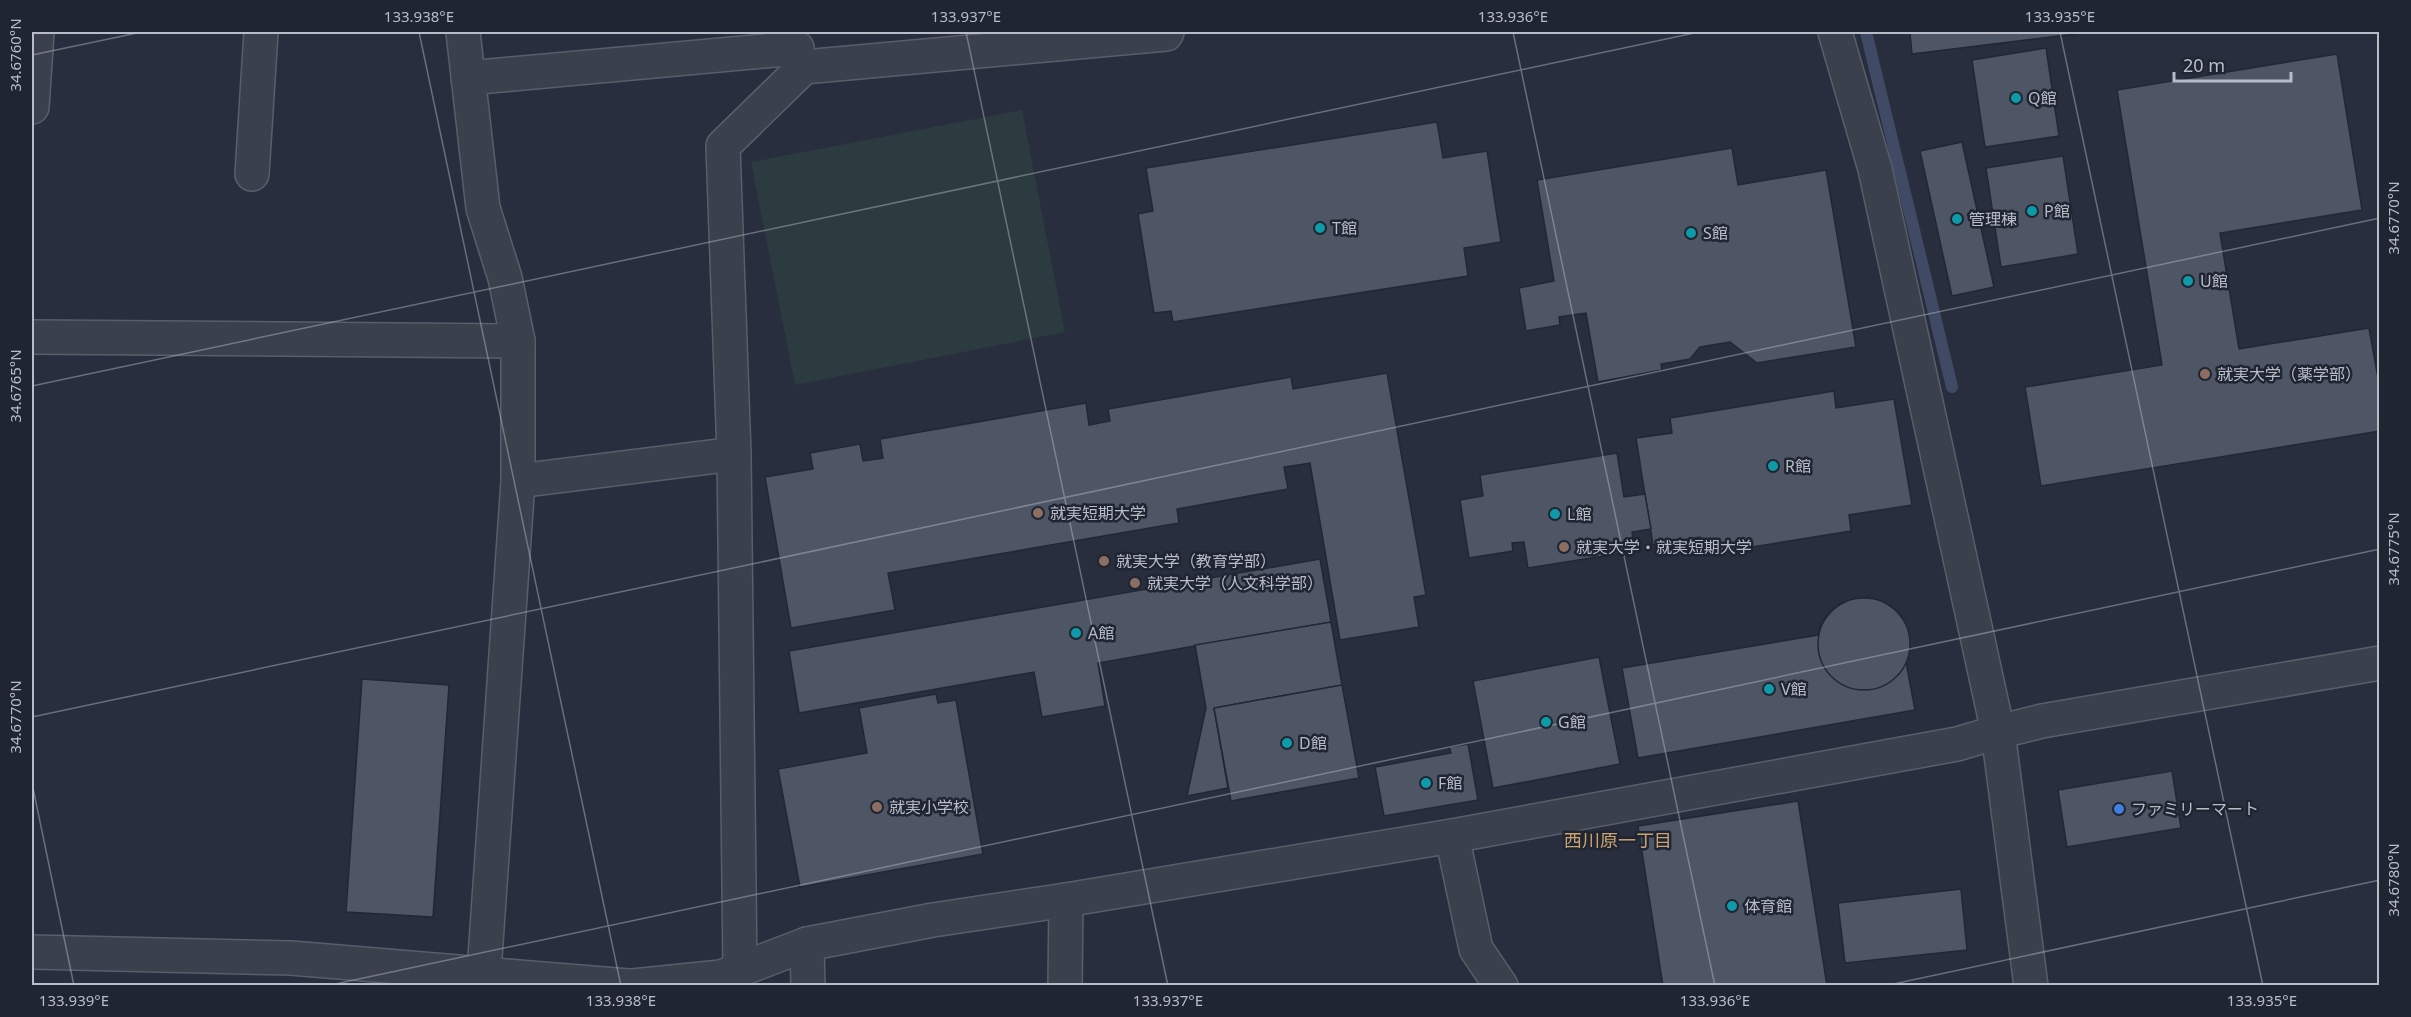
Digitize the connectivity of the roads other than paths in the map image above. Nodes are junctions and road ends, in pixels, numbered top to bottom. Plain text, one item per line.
1 (37, 32) edge
2 (261, 32) edge
3 (463, 32) edge
4 (1167, 32) edge
5 (1835, 32) edge
6 (797, 48) dead end
7 (468, 78) junction
8 (32, 107) edge
9 (252, 174) dead end
10 (32, 337) edge
11 (518, 341) junction
12 (734, 454) junction
13 (518, 481) junction
14 (2379, 663) edge
15 (1998, 732) junction
16 (1452, 836) junction
17 (1066, 900) junction
18 (807, 944) junction
19 (32, 952) edge
20 (740, 971) junction
21 (484, 979) edge
22 (627, 986) edge
23 (633, 986) edge
24 (808, 986) edge
25 (1065, 986) edge
26 (1501, 986) edge
27 (2031, 986) edge

1 - 8 street
2 - 9 street
3 - 7 street
4 - 12 street
5 - 15 street
6 - 7 street
7 - 11 street
10 - 11 street
11 - 13 street
12 - 13 street
12 - 20 street
13 - 21 street
14 - 15 street
15 - 16 street
15 - 27 street
16 - 17 street
16 - 26 street
17 - 18 street
17 - 25 street
18 - 20 street
18 - 24 street
19 - 21 street
20 - 23 street
21 - 22 street

